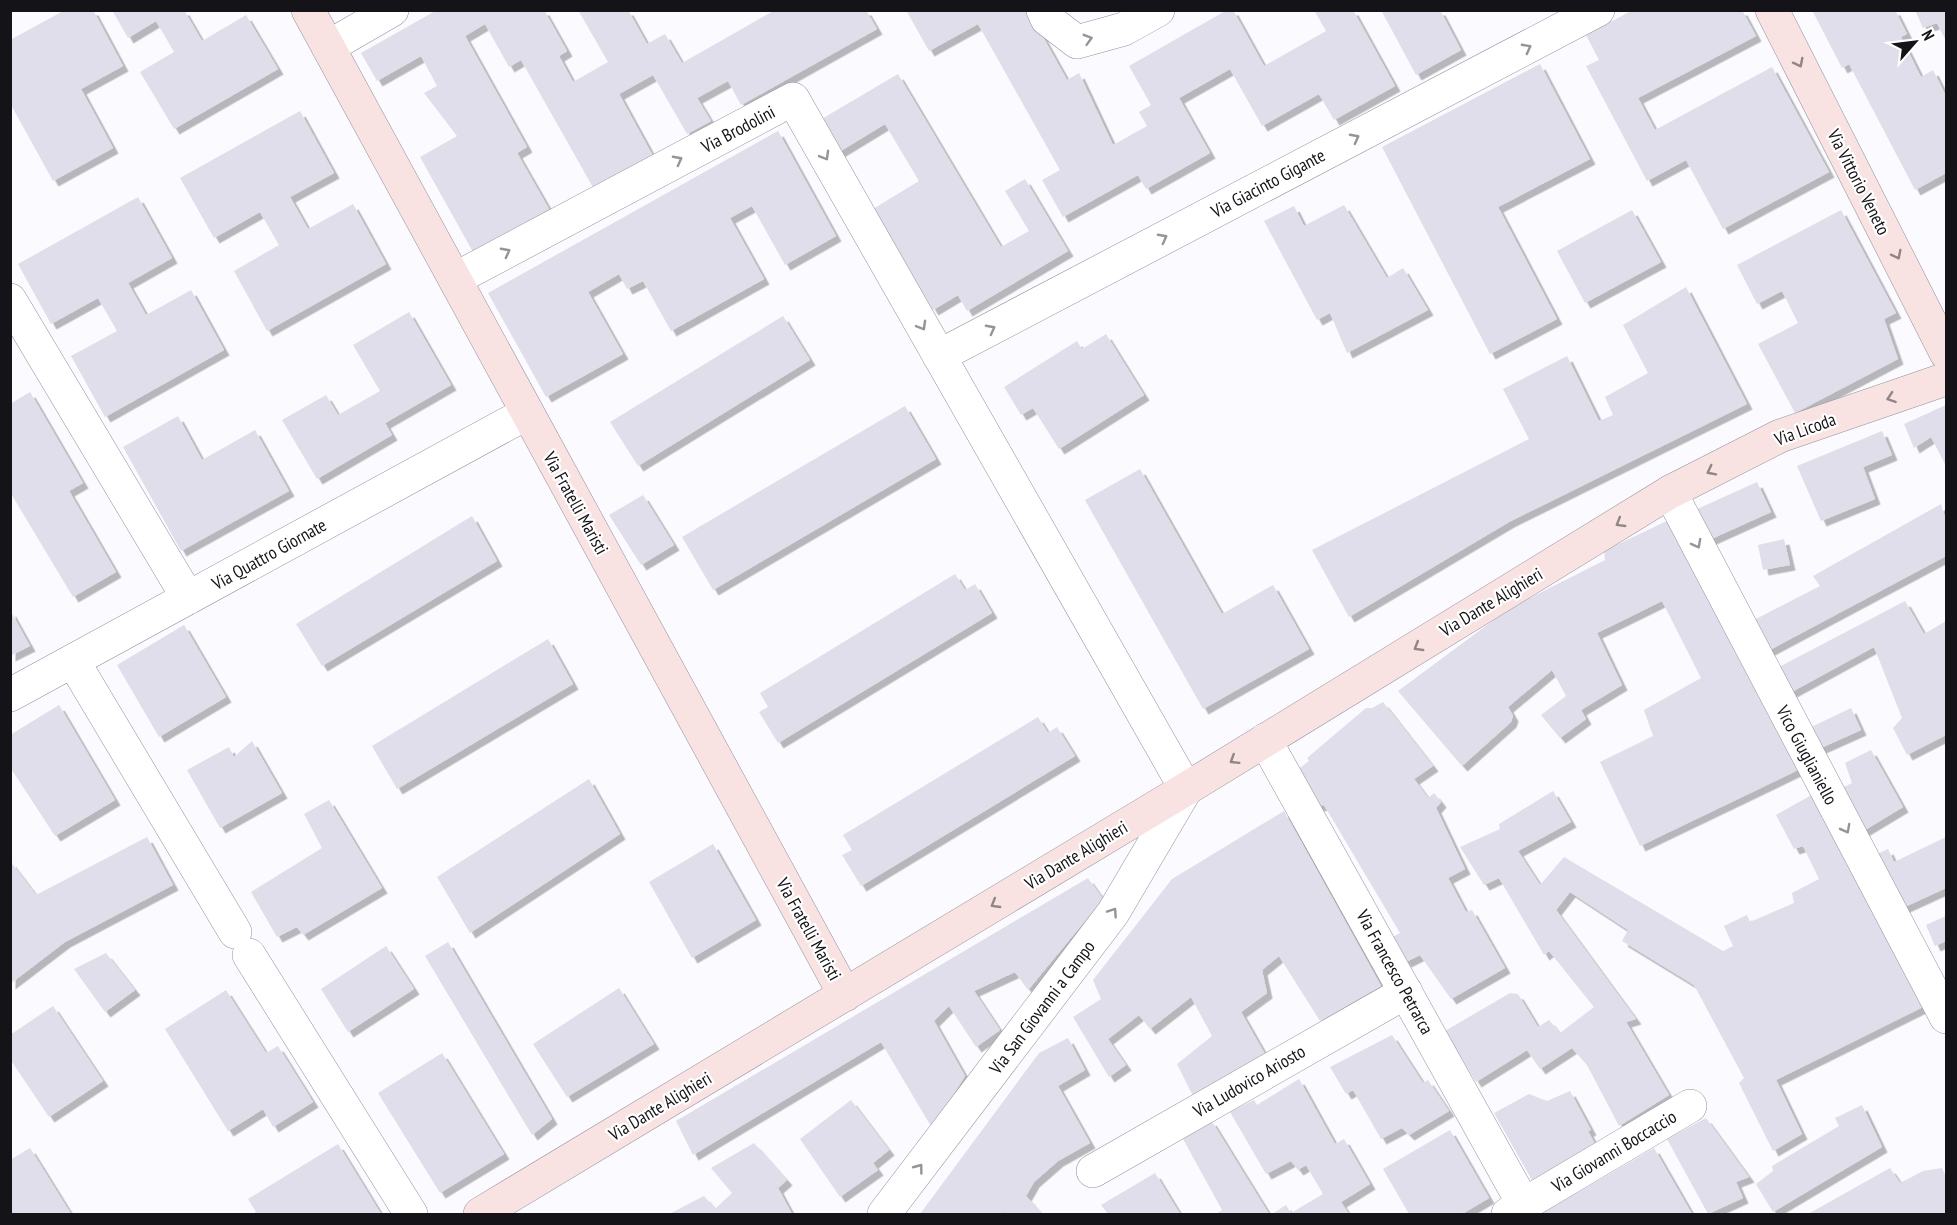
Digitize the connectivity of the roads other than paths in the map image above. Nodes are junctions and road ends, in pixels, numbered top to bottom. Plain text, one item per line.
1 (308, 10) edge
2 (392, 10) edge
3 (1043, 10) edge
4 (1158, 10) edge
5 (1598, 10) edge
6 (1772, 10) edge
7 (327, 47) junction
8 (454, 279) junction
9 (10, 300) edge
10 (1947, 353) edge
11 (939, 356) junction
12 (1947, 379) edge
13 (527, 413) junction
14 (1670, 492) junction
15 (188, 598) junction
16 (74, 661) junction
17 (10, 695) edge
18 (1265, 740) junction
19 (1186, 789) junction
20 (1406, 992) junction
21 (845, 995) junction
22 (1947, 1017) edge
23 (1690, 1106) dead end
24 (1093, 1171) dead end
25 (1516, 1210) edge
26 (411, 1215) edge
27 (480, 1215) edge
28 (884, 1215) edge

1 - 7 main road, Via Fratelli Maristi
2 - 7 street
3 -> 4 street
11 -> 5 street, Via Giacinto Gigante
6 -> 10 main road, Via Vittorio Veneto
7 - 8 main road, Via Fratelli Maristi
8 -> 11 street, Via Brodolini
8 - 13 main road, Via Fratelli Maristi
9 - 15 street
11 - 19 street
12 -> 14 main road, Via Licoda
13 - 15 street, Via Quattro Giornate
13 - 21 main road, Via Fratelli Maristi
14 -> 18 main road, Via Dante Alighieri
14 -> 22 street, Vico Giuglianiello
15 - 16 street, Via Quattro Giornate
16 - 17 street, Via Quattro Giornate
16 - 26 street
18 -> 19 main road, Via Dante Alighieri
18 - 20 street, Via Francesco Petrarca
19 -> 21 main road, Via Dante Alighieri
28 -> 19 street, Via San Giovanni a Campo
20 - 24 street, Via Ludovico Ariosto
20 - 25 street, Via Francesco Petrarca
21 - 27 main road, Via Dante Alighieri
23 - 25 street, Via Giovanni Boccaccio

